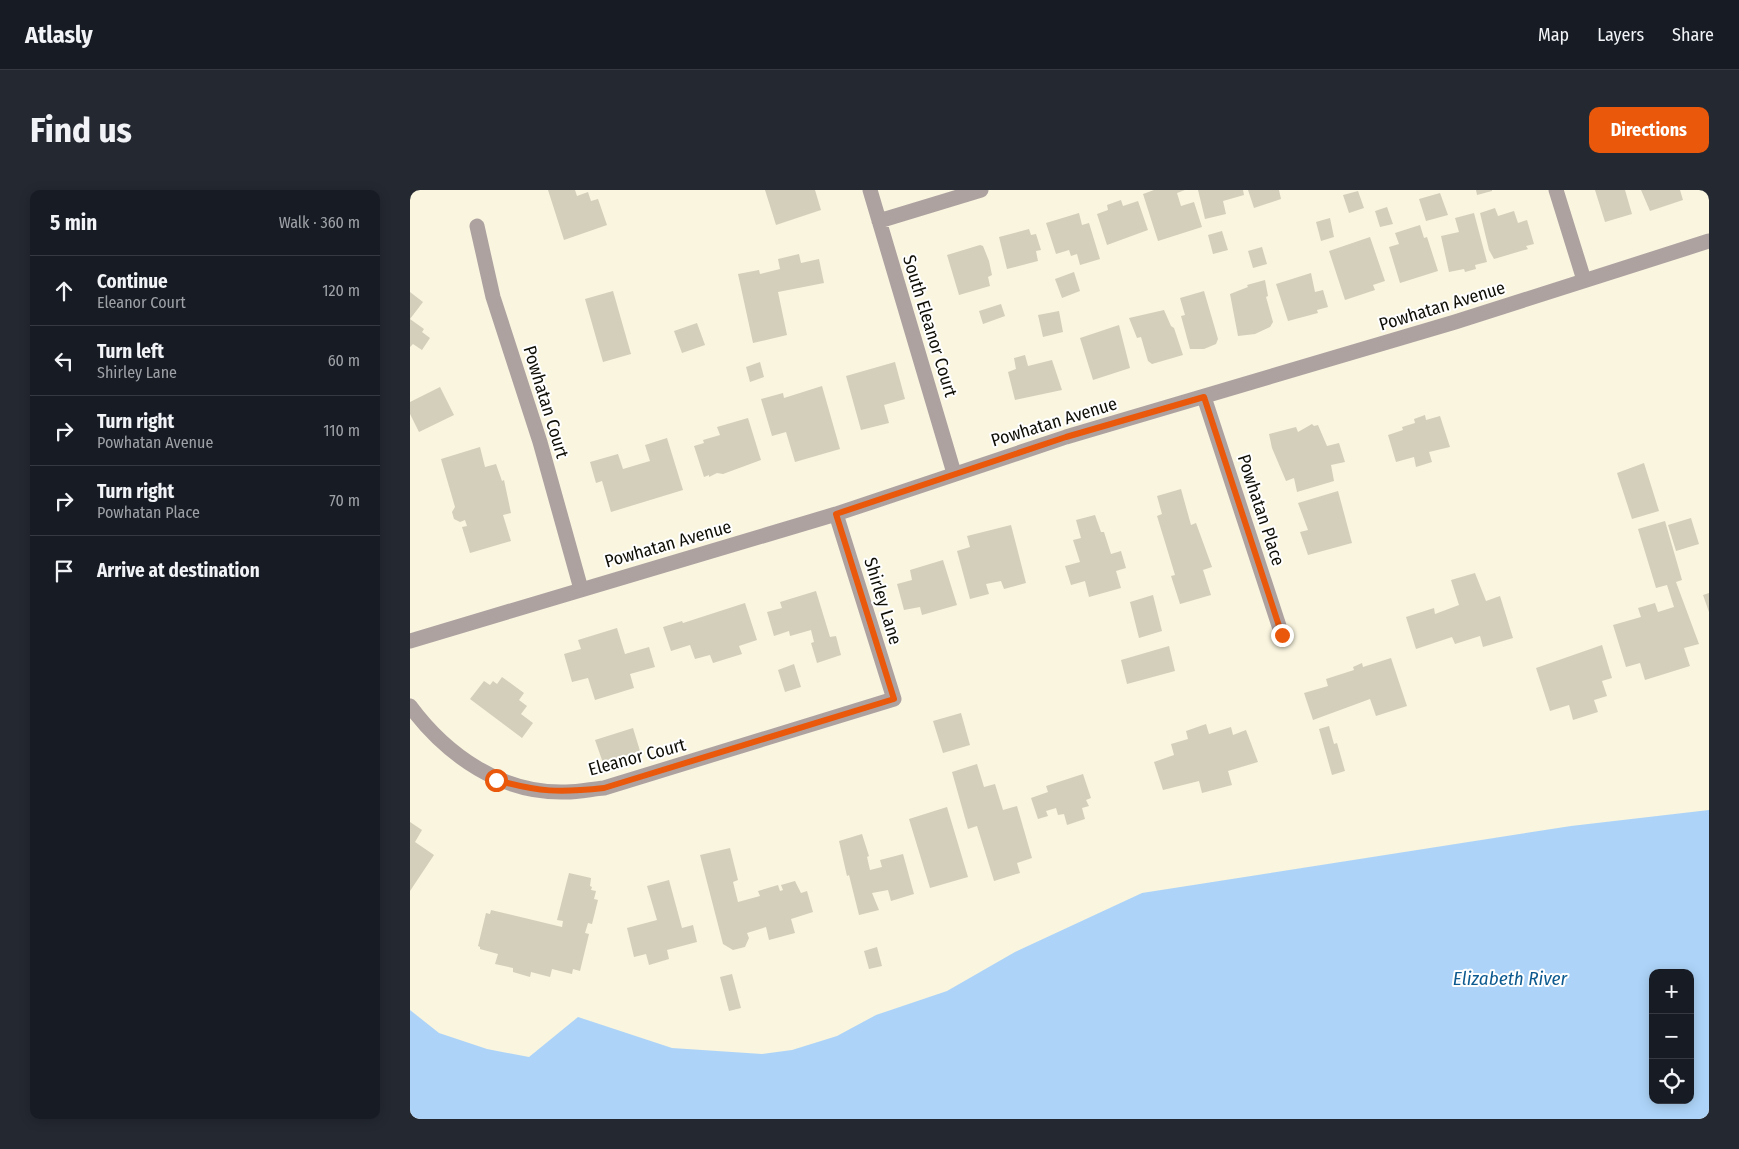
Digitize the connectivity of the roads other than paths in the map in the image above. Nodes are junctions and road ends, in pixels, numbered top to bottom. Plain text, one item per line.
1 (870, 190) edge
2 (981, 190) edge
3 (1556, 190) edge
4 (879, 221) junction
5 (477, 226) dead end
6 (1709, 241) edge
7 (1584, 280) junction
8 (1204, 397) junction
9 (954, 473) junction
10 (836, 514) junction
11 (581, 589) junction
12 (1282, 635) dead end
13 (410, 641) edge
14 (894, 699) joint
15 (410, 706) edge

1 - 4 street, South Eleanor Court
2 - 4 street
3 - 7 street
4 - 9 street, South Eleanor Court
5 - 11 street, Powhatan Court
6 - 7 street, Powhatan Avenue
7 - 8 street, Powhatan Avenue
8 - 9 street, Powhatan Avenue
8 - 12 street, Powhatan Place
9 - 10 street, Powhatan Avenue
10 - 11 street, Powhatan Avenue
10 - 14 street, Shirley Lane
11 - 13 street, Powhatan Avenue
14 - 15 street, Eleanor Court

